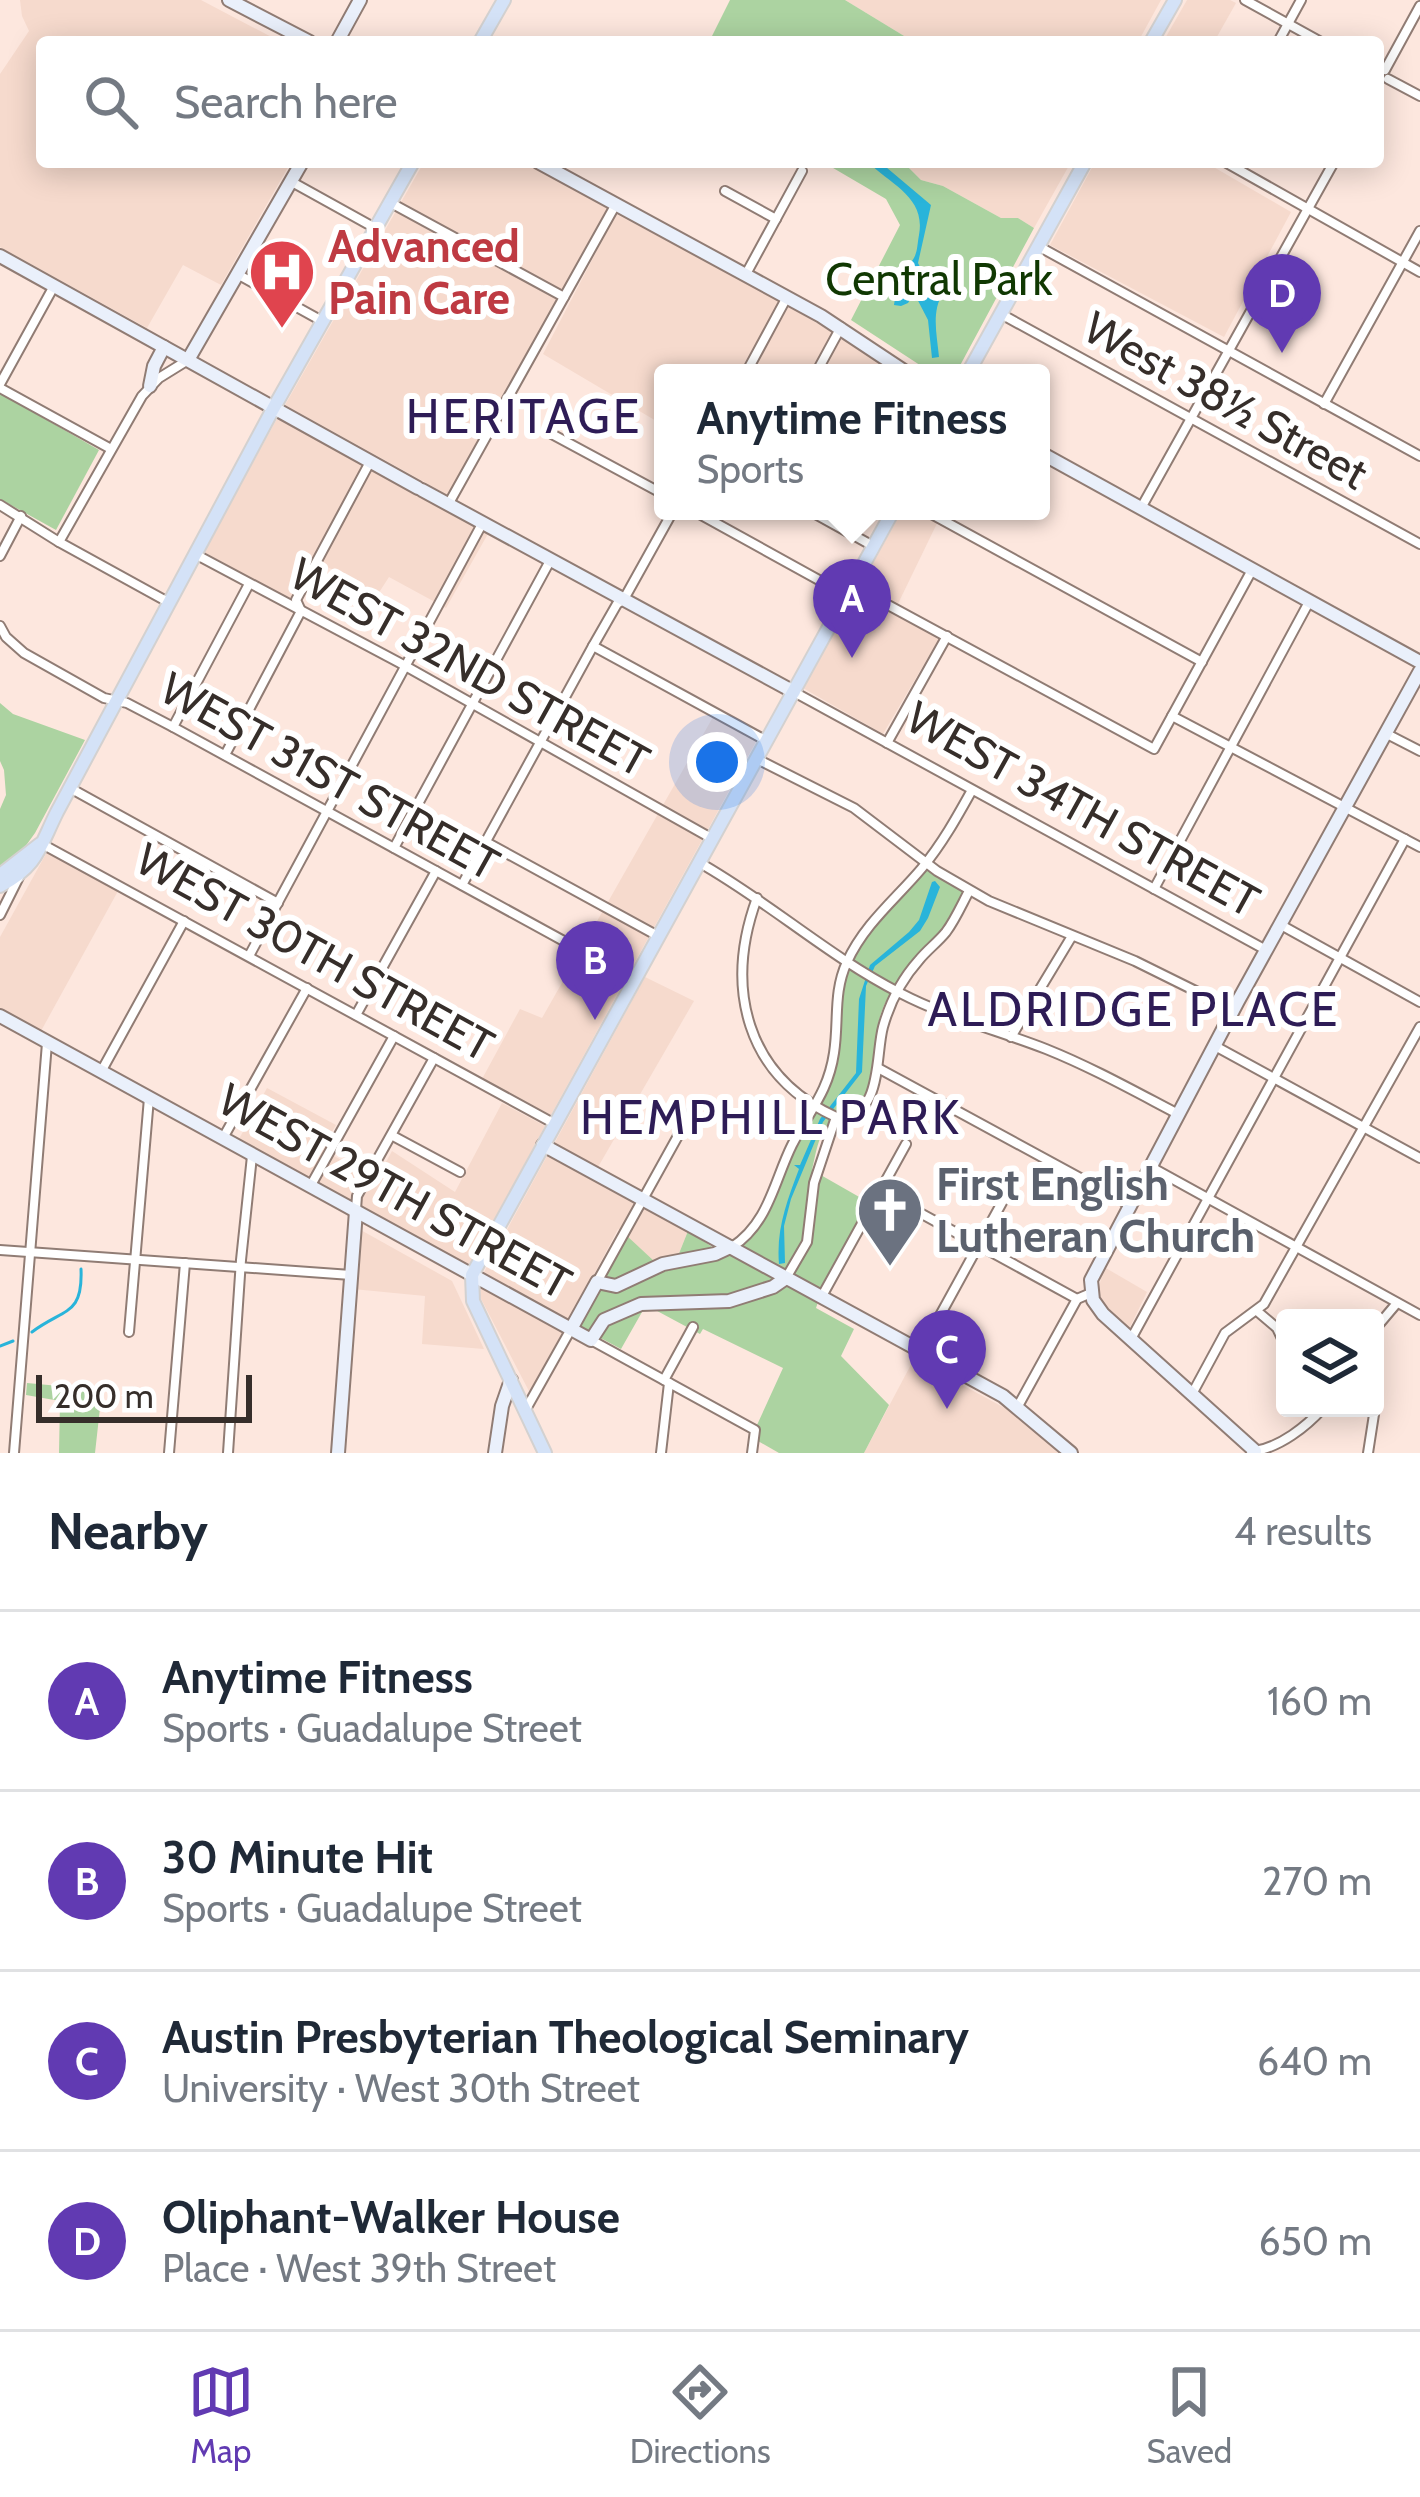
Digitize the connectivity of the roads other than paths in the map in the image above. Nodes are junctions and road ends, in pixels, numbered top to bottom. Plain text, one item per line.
1 (229, 0) edge
2 (360, 0) edge
3 (504, 0) edge
4 (1174, 0) edge
5 (1245, 0) edge
6 (1301, 0) edge
7 (1420, 6) edge
8 (1288, 24) junction
9 (298, 36) edge
10 (340, 36) edge
11 (483, 36) edge
12 (1154, 36) edge
13 (1281, 36) edge
14 (1310, 36) edge
15 (1384, 71) edge
16 (1384, 76) edge
17 (1420, 96) edge
18 (299, 168) edge
19 (409, 168) edge
20 (549, 168) edge
21 (1082, 168) edge
22 (1236, 168) edge
23 (1331, 168) edge
24 (802, 171) dead end
25 (292, 182) junction
26 (725, 191) dead end
27 (389, 202) junction
28 (616, 204) junction
29 (1309, 208) junction
30 (776, 219) junction
31 (375, 228) junction
32 (1420, 231) edge
33 (1038, 246) junction
34 (0, 256) edge
35 (1403, 262) junction
36 (1420, 272) edge
37 (746, 274) junction
38 (239, 275) junction
39 (54, 286) junction
40 (564, 297) junction
41 (788, 297) junction
42 (1000, 314) junction
43 (323, 322) junction
44 (841, 327) junction
45 (164, 346) junction
46 (1229, 352) junction
47 (188, 360) junction
48 (751, 364) edge
49 (821, 364) edge
50 (895, 364) edge
51 (973, 364) edge
52 (0, 386) edge
53 (150, 386) junction
54 (1324, 404) junction
55 (273, 409) junction
56 (1192, 418) junction
57 (548, 432) dead end
58 (111, 449) junction
59 (1418, 451) edge
60 (1050, 457) edge
61 (370, 462) junction
62 (654, 489) edge
63 (448, 504) junction
64 (0, 505) edge
65 (1141, 509) junction
66 (21, 516) junction
67 (668, 520) edge
68 (712, 520) edge
69 (826, 520) edge
70 (887, 520) edge
71 (942, 520) edge
72 (482, 524) junction
73 (58, 542) junction
74 (1420, 544) edge
75 (874, 546) junction
76 (195, 554) junction
77 (0, 556) edge
78 (551, 559) junction
79 (1252, 570) junction
80 (249, 584) junction
81 (850, 591) junction
82 (624, 599) junction
83 (168, 602) junction
84 (1309, 602) junction
85 (301, 611) junction
86 (0, 626) edge
87 (946, 636) junction
88 (593, 646) junction
89 (1202, 662) junction
90 (1420, 662) edge
91 (406, 667) junction
92 (1420, 671) edge
93 (794, 692) junction
94 (116, 701) junction
95 (472, 704) junction
96 (1172, 716) junction
97 (173, 727) junction
98 (1386, 733) junction
99 (766, 741) junction
100 (539, 743) junction
101 (887, 743) junction
102 (1232, 747) junction
103 (1420, 751) edge
104 (225, 755) junction
105 (757, 759) junction
106 (70, 788) junction
107 (972, 790) junction
108 (1346, 806) junction
109 (328, 812) junction
110 (712, 838) junction
111 (1405, 839) junction
112 (486, 842) junction
113 (41, 843) junction
114 (1420, 847) edge
115 (394, 848) junction
116 (700, 862) junction
117 (926, 863) junction
118 (436, 871) junction
119 (0, 875) edge
120 (20, 876) junction
121 (462, 885) junction
122 (0, 886) edge
123 (1154, 889) junction
124 (969, 890) junction
125 (757, 898) junction
126 (278, 903) junction
127 (1, 909) edge
128 (184, 921) junction
129 (1280, 925) junction
130 (658, 936) junction
131 (1072, 936) junction
132 (1266, 950) junction
133 (249, 956) junction
134 (1341, 958) junction
135 (847, 962) junction
136 (634, 980) junction
137 (307, 988) junction
138 (897, 992) junction
139 (1420, 1002) edge
140 (1234, 1010) junction
141 (356, 1015) junction
142 (0, 1016) edge
143 (1420, 1027) edge
144 (394, 1036) junction
145 (1011, 1036) junction
146 (47, 1042) junction
147 (1215, 1046) junction
148 (434, 1058) junction
149 (878, 1068) junction
150 (101, 1072) junction
151 (1275, 1078) junction
152 (149, 1098) junction
153 (694, 1107) dead end
154 (827, 1113) junction
155 (1178, 1114) junction
156 (555, 1124) junction
157 (1364, 1128) junction
158 (392, 1136) junction
159 (223, 1138) junction
160 (906, 1144) dead end
161 (543, 1145) junction
162 (253, 1155) junction
163 (1420, 1158) edge
164 (1149, 1167) junction
165 (460, 1172) dead end
166 (311, 1186) junction
167 (880, 1191) junction
168 (1005, 1197) dead end
169 (643, 1199) junction
170 (1208, 1199) junction
171 (1130, 1205) junction
172 (356, 1211) junction
173 (379, 1224) junction
174 (356, 1238) junction
175 (978, 1245) junction
176 (730, 1247) junction
177 (1298, 1248) junction
178 (0, 1250) edge
179 (30, 1252) junction
180 (134, 1259) junction
181 (185, 1263) junction
182 (241, 1267) junction
183 (472, 1274) junction
184 (352, 1275) junction
185 (786, 1278) junction
186 (597, 1282) junction
187 (1084, 1296) junction
188 (821, 1298) junction
189 (1397, 1302) junction
190 (1257, 1311) junction
191 (1420, 1314) edge
192 (1384, 1318) edge
193 (693, 1327) dead end
194 (1276, 1328) edge
195 (571, 1329) junction
196 (129, 1332) dead end
197 (1131, 1339) junction
198 (591, 1340) junction
199 (920, 1351) junction
200 (511, 1380) junction
201 (667, 1382) junction
202 (1191, 1395) junction
203 (1018, 1406) junction
204 (525, 1411) junction
205 (1313, 1417) edge
206 (1373, 1417) edge
207 (14, 1441) junction
208 (0, 1449) edge
209 (1255, 1452) edge
210 (14, 1453) edge
211 (169, 1453) edge
212 (227, 1453) edge
213 (338, 1453) edge
214 (495, 1453) edge
215 (545, 1453) edge
216 (662, 1453) edge
217 (752, 1453) edge
218 (1071, 1453) edge
219 (1368, 1453) edge

1 - 9 street
2 - 10 street
3 - 11 main road
4 - 12 main road
5 - 8 street
6 - 8 street
7 - 15 street
8 - 13 street
8 - 14 street
16 - 17 street
18 - 25 street
19 - 27 main road
20 - 28 street
21 - 33 main road
22 - 29 street
23 - 29 street
24 - 30 street
25 - 31 street
25 - 38 street
26 - 30 street
27 - 31 main road
27 - 40 street
28 - 37 street
28 - 40 street
29 - 35 street
29 - 46 street
30 - 37 street
31 - 43 main road
32 - 35 street
33 - 42 main road
33 - 46 street
34 - 39 street, WEST 34TH STREET
35 - 36 street
35 - 54 street
37 - 41 street
38 - 43 street
38 - 47 street
39 - 45 street, WEST 34TH STREET
39 - 52 street
40 - 63 street
41 - 44 street
41 - 48 street
42 - 51 main road
42 - 56 street, West 38½ Street
43 - 55 main road
44 - 49 street
44 - 50 street
45 - 47 street, WEST 34TH STREET
45 - 53 street
46 - 54 street
46 - 56 street
47 - 53 street
47 - 55 street, WEST 34TH STREET
52 - 58 street
53 - 58 street
54 - 59 street
55 - 61 street, WEST 34TH STREET
55 - 76 main road
56 - 65 street
56 - 74 street, West 38½ Street
57 - 62 street
58 - 73 street
60 - 65 street
61 - 63 street, WEST 34TH STREET
61 - 85 street
63 - 72 street, WEST 34TH STREET
64 - 66 street
65 - 79 street
66 - 73 street
66 - 77 street
67 - 82 street
68 - 81 street
69 - 75 street
70 - 75 main road
71 - 89 street
72 - 78 street, WEST 34TH STREET
72 - 91 street
73 - 83 street
75 - 81 main road
76 - 80 street, WEST 32ND STREET
76 - 83 main road
78 - 82 street, WEST 34TH STREET
78 - 95 street
79 - 84 street
79 - 89 street
80 - 85 street, WEST 32ND STREET
80 - 97 street
81 - 87 street
81 - 93 main road
82 - 88 street
82 - 93 street, WEST 34TH STREET
83 - 94 main road
84 - 90 street
84 - 102 street
85 - 91 street, WEST 32ND STREET
85 - 104 street
86 - 94 street, WEST 31ST STREET
87 - 96 street
87 - 101 street
88 - 99 street
88 - 100 street
89 - 96 street
91 - 95 street, WEST 32ND STREET
91 - 109 street
92 - 98 street
93 - 99 main road
93 - 101 street, WEST 34TH STREET
94 - 97 street, WEST 31ST STREET
94 - 106 main road
95 - 100 street, WEST 32ND STREET
95 - 115 street
96 - 102 street
97 - 104 street, WEST 31ST STREET
98 - 103 street
98 - 108 street
99 - 105 main road
100 - 110 street, WEST 32ND STREET
100 - 112 street
101 - 107 street, WEST 34TH STREET
102 - 108 street
102 - 123 street
104 - 109 street, WEST 31ST STREET
105 - 110 main road
105 - 117 street
106 - 113 main road
106 - 126 street
107 - 117 street
107 - 123 street, WEST 34TH STREET
108 - 111 street
108 - 129 street
109 - 115 street, WEST 31ST STREET
109 - 126 street
110 - 116 main road
111 - 114 street
111 - 134 street
112 - 121 street
112 - 130 street
113 - 119 main road
113 - 120 main road
113 - 128 street, WEST 30TH STREET
115 - 118 street, WEST 31ST STREET
116 - 125 street
116 - 130 main road
117 - 124 street
117 - 135 street
118 - 121 street, WEST 31ST STREET
118 - 141 street
120 - 122 main road
120 - 127 street
121 - 136 street, WEST 31ST STREET
123 - 132 street, WEST 34TH STREET
124 - 131 street
124 - 138 street
125 - 135 street
125 - 154 street
126 - 133 street
128 - 133 street, WEST 30TH STREET
128 - 150 street
129 - 132 street
129 - 134 street
130 - 136 main road
131 - 140 street
131 - 145 street
132 - 140 street
133 - 137 street, WEST 30TH STREET
134 - 139 street
134 - 151 street
135 - 138 street
135 - 154 street
136 - 156 main road
137 - 141 street, WEST 30TH STREET
137 - 159 street
138 - 145 street
138 - 149 street
140 - 147 street
141 - 144 street, WEST 30TH STREET
142 - 146 street, WEST 29TH STREET
143 - 157 street
144 - 148 street, WEST 30TH STREET
144 - 166 street
145 - 155 street
146 - 150 street, WEST 29TH STREET
146 - 179 street
147 - 151 street
147 - 155 street
148 - 156 street, WEST 30TH STREET
148 - 158 street
149 - 154 street
149 - 171 street
150 - 152 street, WEST 29TH STREET
151 - 157 street
151 - 170 street
152 - 159 street, WEST 29TH STREET
152 - 180 street
153 - 169 street
154 - 176 street
154 - 185 street
155 - 164 street
156 - 161 main road
157 - 163 street
157 - 177 street
158 - 165 street
158 - 172 street
159 - 162 street, WEST 29TH STREET
160 - 167 street
161 - 169 street
161 - 183 main road
162 - 166 street, WEST 29TH STREET
162 - 182 street
164 - 170 street
164 - 171 street
166 - 172 street, WEST 29TH STREET
167 - 175 street
167 - 188 street
168 - 175 street
169 - 176 street
169 - 186 street
170 - 177 street
170 - 197 street
171 - 187 street
172 - 173 street, WEST 29TH STREET
172 - 174 street
173 - 174 street
173 - 183 street, WEST 29TH STREET
174 - 184 street
175 - 187 street
175 - 199 street
176 - 185 street
176 - 186 street
177 - 189 street
177 - 190 street
178 - 179 street
179 - 180 street
179 - 207 street
180 - 181 street
180 - 196 street
181 - 182 street
181 - 211 street
182 - 184 street
182 - 212 street
183 - 195 street, WEST 29TH STREET
183 - 200 main road
184 - 213 street
185 - 188 street
185 - 198 street
186 - 195 street
187 - 197 street
187 - 203 street
188 - 199 street
189 - 191 street
189 - 192 street
190 - 194 street
190 - 202 street
193 - 201 street
195 - 198 street, WEST 29TH STREET
195 - 204 street
197 - 202 street
198 - 201 street, WEST 29TH STREET
199 - 203 street
200 - 204 main road
200 - 214 street
201 - 216 street
201 - 217 street, WEST 29TH STREET
202 - 209 street
203 - 218 street
204 - 215 main road
205 - 209 street
206 - 219 street
207 - 208 street
207 - 210 street

